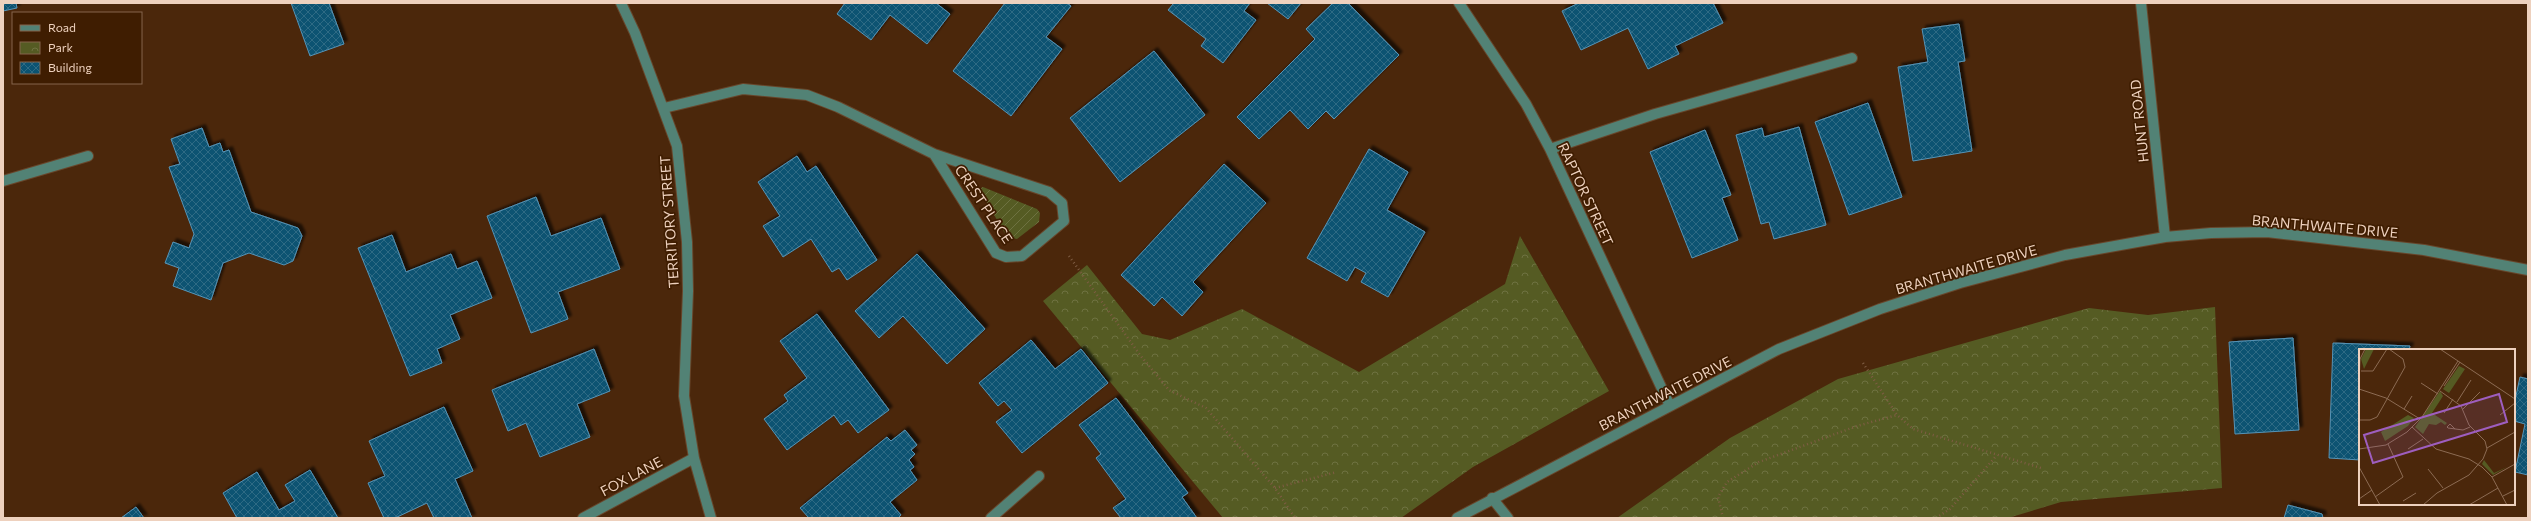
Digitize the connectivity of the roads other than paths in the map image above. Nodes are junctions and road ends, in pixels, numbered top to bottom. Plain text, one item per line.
1 (621, 3) edge
2 (1459, 3) edge
3 (2141, 3) edge
4 (1852, 58) dead end
5 (664, 108) junction
6 (1550, 150) junction
7 (934, 154) junction
8 (88, 156) dead end
9 (3, 181) edge
10 (2166, 237) junction
11 (2528, 270) edge
12 (1670, 406) junction
13 (694, 458) junction
14 (1039, 476) dead end
15 (1492, 498) junction
16 (582, 518) edge
17 (711, 518) edge
18 (991, 518) edge
19 (1457, 518) edge
20 (1508, 518) edge

1 - 5 street, TERRITORY STREET
2 - 6 street, RAPTOR STREET
3 - 10 street, HUNT ROAD
4 - 6 street
5 - 7 street, CREST PLACE
5 - 13 street, TERRITORY STREET
6 - 12 street, RAPTOR STREET
7 - 7 street, CREST PLACE
8 - 9 street
10 - 11 street, BRANTHWAITE DRIVE
10 - 12 street, BRANTHWAITE DRIVE
12 - 15 street, BRANTHWAITE DRIVE
13 - 16 street, FOX LANE
13 - 17 street, TERRITORY STREET
14 - 18 street
15 - 19 street, BRANTHWAITE DRIVE
15 - 20 street

